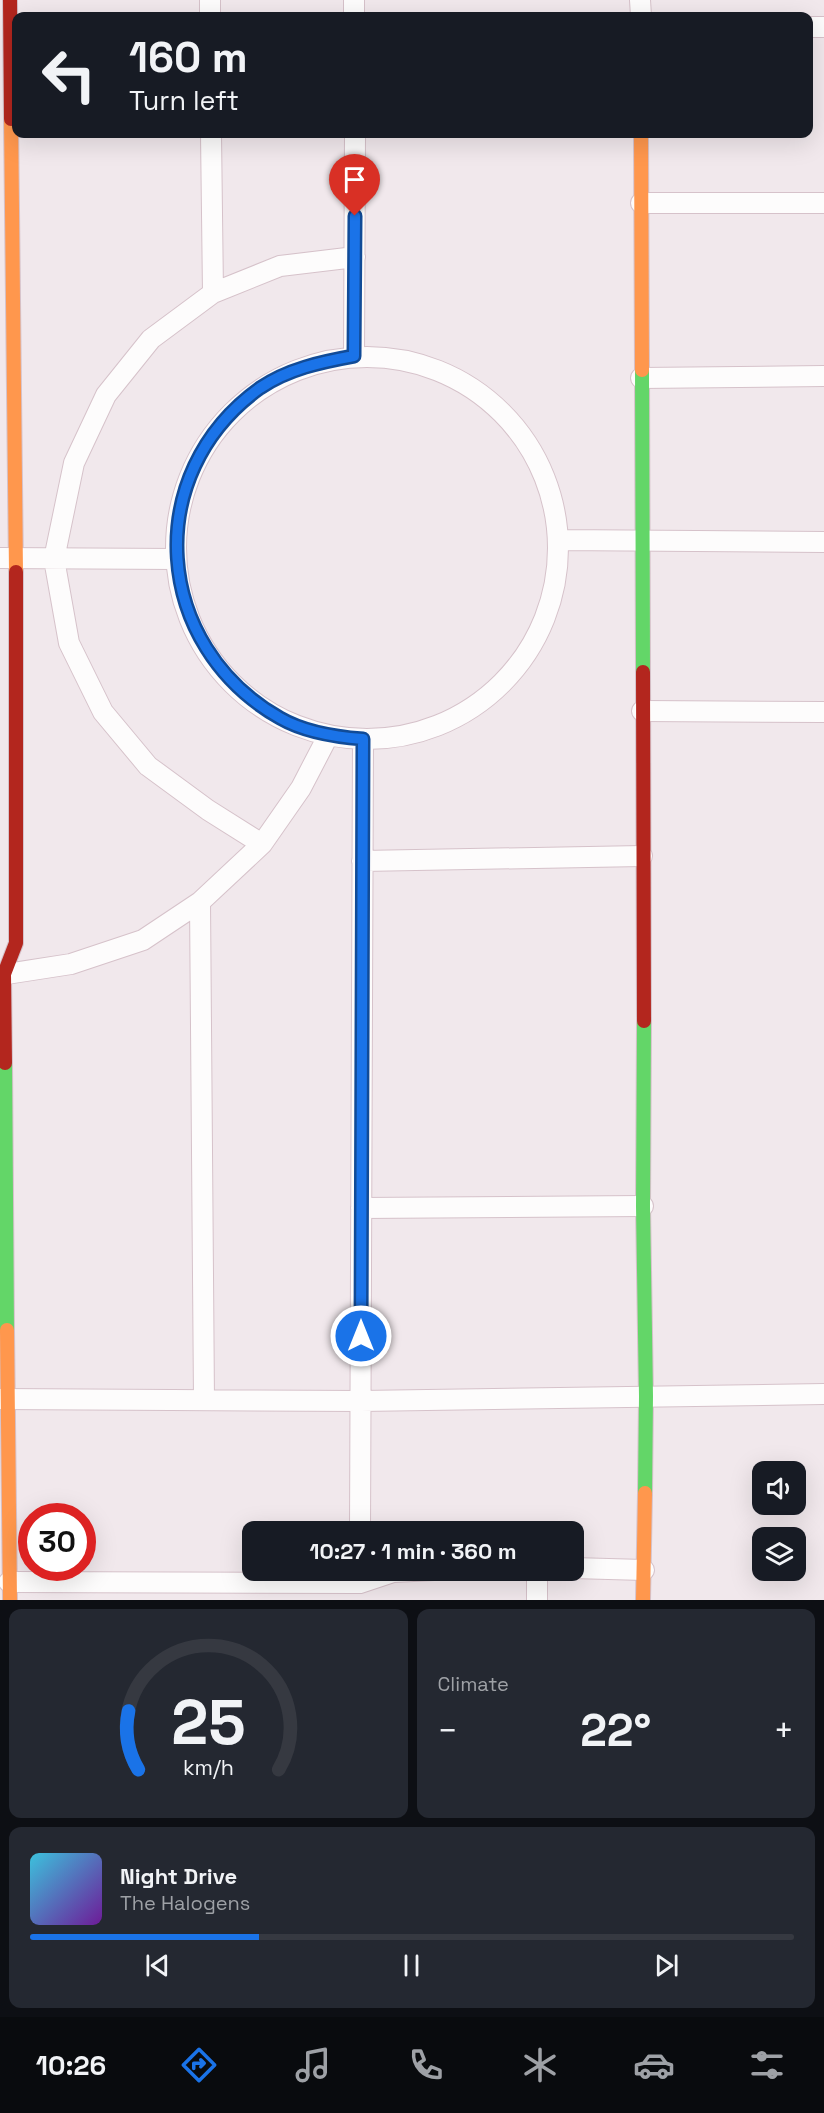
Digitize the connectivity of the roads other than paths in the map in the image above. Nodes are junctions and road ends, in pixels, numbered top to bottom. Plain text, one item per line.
1 (10, 0) edge
2 (211, 138) edge
3 (355, 138) edge
4 (640, 138) edge
5 (640, 202) junction
6 (824, 203) edge
7 (355, 257) junction
8 (213, 293) junction
9 (354, 356) junction
10 (824, 376) edge
11 (641, 378) junction
12 (558, 540) junction
13 (641, 542) junction
14 (824, 542) edge
15 (8, 558) edge
16 (54, 559) junction
17 (176, 559) junction
18 (642, 711) junction
19 (824, 712) edge
20 (328, 736) junction
21 (363, 739) junction
22 (262, 844) junction
23 (642, 856) junction
24 (362, 861) junction
25 (200, 902) junction
26 (2, 975) edge
27 (643, 1206) junction
28 (361, 1208) junction
29 (824, 1394) edge
30 (646, 1396) junction
31 (3, 1399) edge
32 (204, 1400) junction
33 (361, 1401) junction
34 (360, 1521) edge
35 (584, 1568) edge
36 (644, 1570) junction
37 (537, 1581) edge
38 (360, 1584) edge
39 (10, 1591) edge
40 (537, 1600) edge
41 (644, 1600) edge

1 - 15 street
2 - 8 street
3 - 7 street
4 - 5 street
5 - 6 street
5 - 11 street
7 - 8 street
7 - 9 street
8 - 16 street
9 - 12 street
9 - 17 street
10 - 11 street
11 - 13 street
12 - 13 street
12 - 21 street
13 - 14 street
13 - 18 street
15 - 16 street
15 - 26 street
16 - 17 street
16 - 22 street
17 - 20 street
18 - 19 street
18 - 23 street
20 - 21 street
20 - 22 street
21 - 24 street
22 - 25 street
23 - 24 street
23 - 27 street
24 - 28 street
25 - 26 street
25 - 32 street
26 - 31 street
27 - 28 street
27 - 30 street
28 - 33 street
29 - 30 street
30 - 33 street
30 - 36 street
31 - 32 street
31 - 39 street
32 - 33 street
33 - 34 street
35 - 36 street
36 - 41 street
37 - 40 street
38 - 39 street

